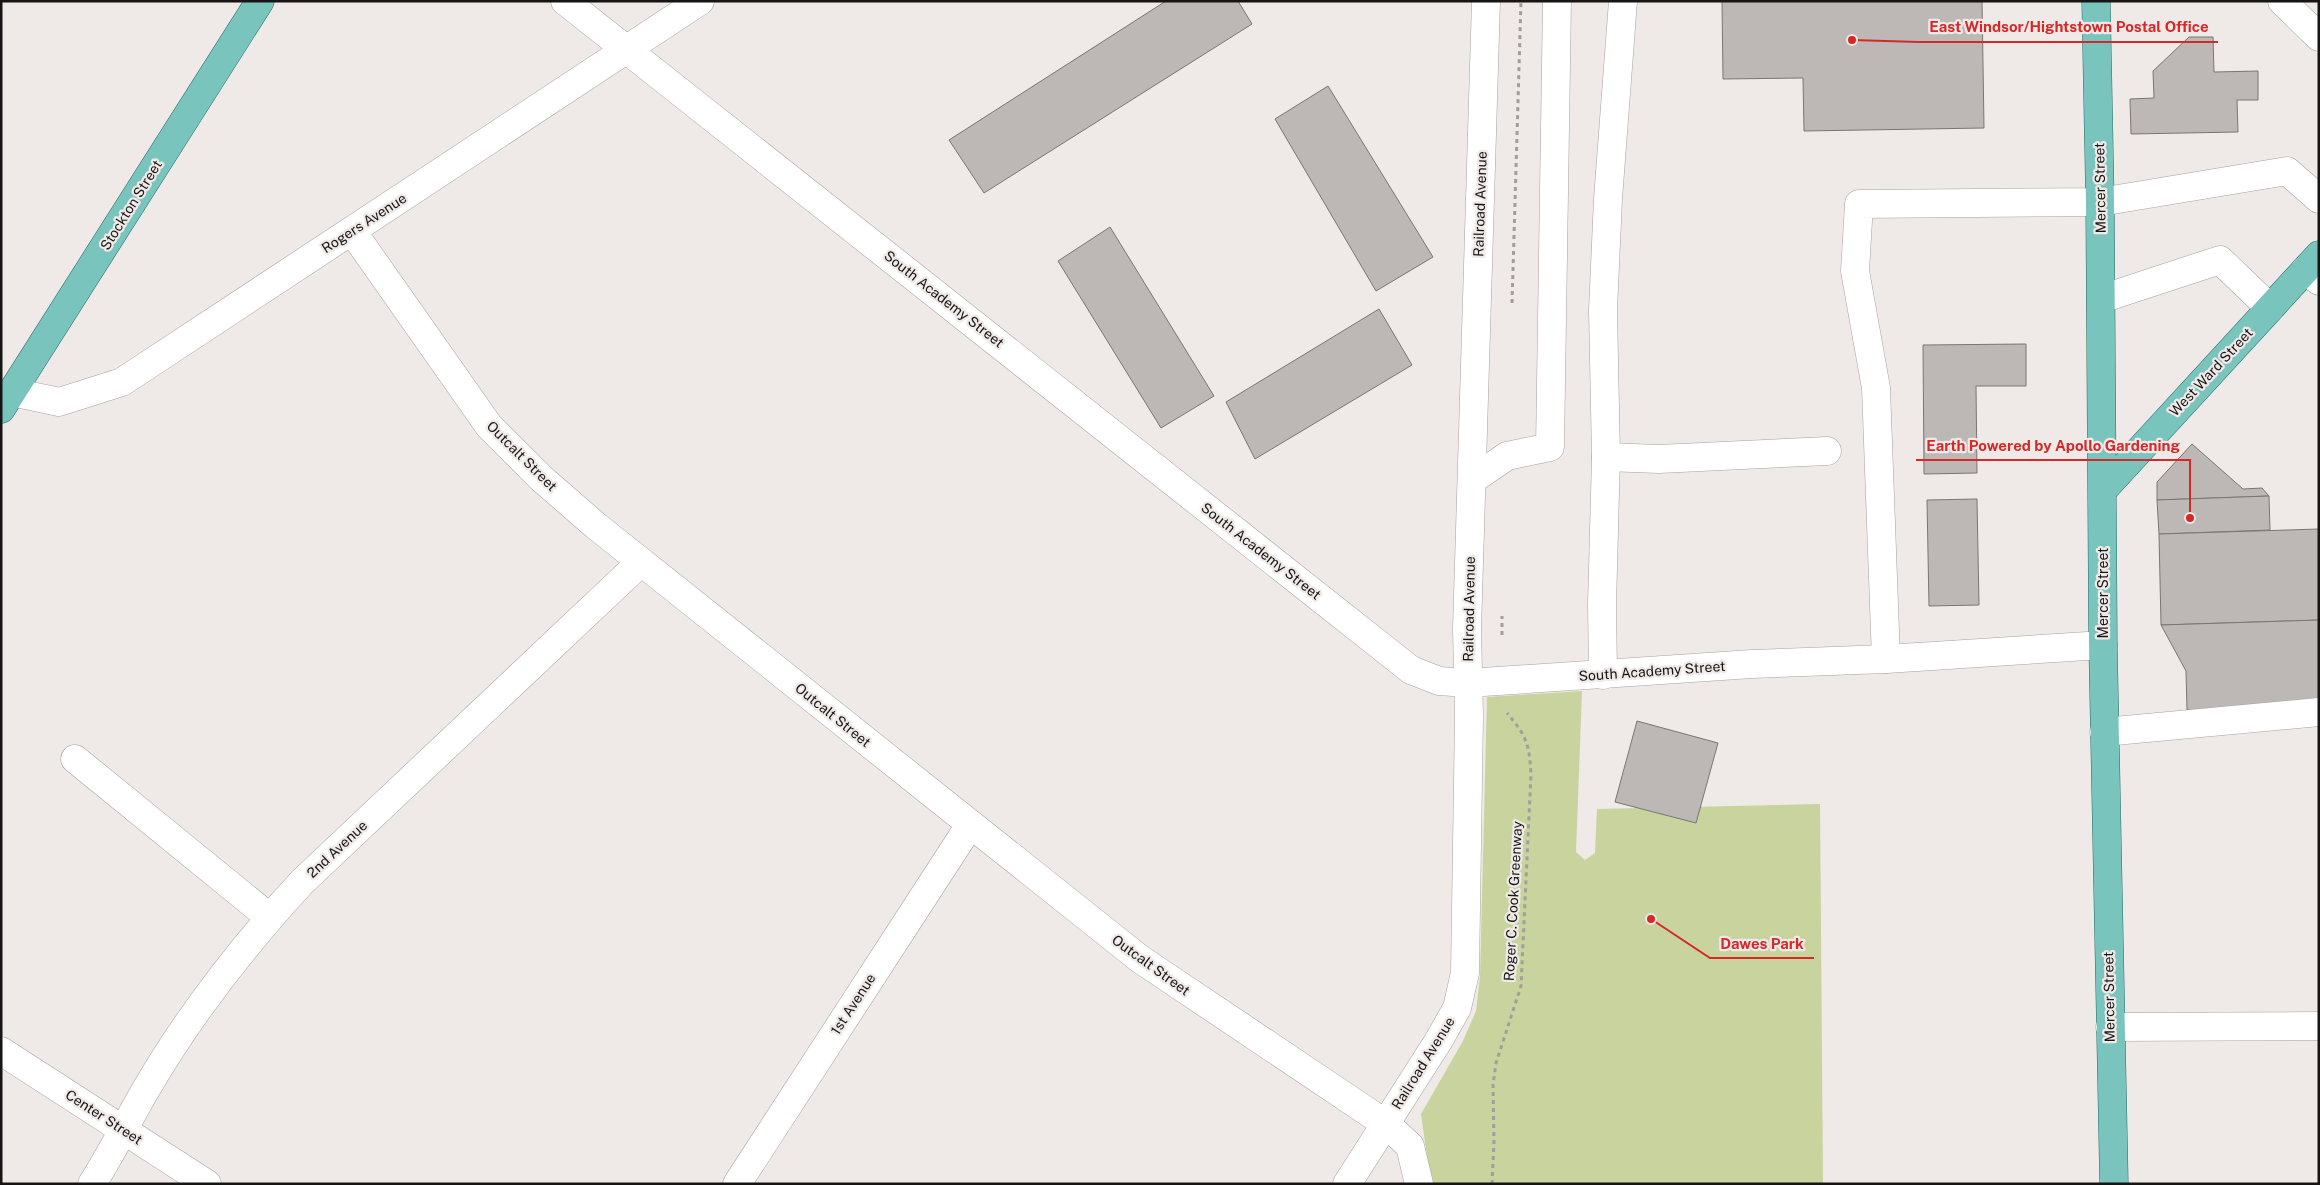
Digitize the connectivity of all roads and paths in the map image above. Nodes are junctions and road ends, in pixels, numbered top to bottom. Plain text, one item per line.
1 (260, 1) edge
2 (565, 1) edge
3 (700, 1) edge
4 (1486, 1) edge
5 (1558, 1) edge
6 (1622, 1) edge
7 (2096, 1) edge
8 (2282, 1) edge
9 (2319, 37) edge
10 (627, 50) junction
11 (2319, 199) edge
12 (2100, 202) junction
13 (352, 231) junction
14 (2314, 269) edge
15 (2101, 299) junction
16 (2270, 308) junction
17 (7, 401) edge
18 (1827, 451) dead end
19 (1606, 457) junction
20 (1472, 480) junction
21 (2103, 490) junction
22 (641, 562) junction
23 (2103, 645) junction
24 (1886, 659) junction
25 (1603, 674) junction
26 (1468, 683) junction
27 (1506, 712) dead end
28 (2319, 712) edge
29 (2104, 732) junction
30 (75, 759) dead end
31 (970, 825) junction
32 (269, 917) junction
33 (2319, 1026) edge
34 (2110, 1027) junction
35 (1, 1051) edge
36 (1386, 1124) junction
37 (124, 1130) junction
38 (92, 1184) edge
39 (207, 1184) edge
40 (736, 1184) edge
41 (1347, 1184) edge
42 (1419, 1184) edge
43 (1492, 1184) edge
44 (2114, 1184) edge

1 - 17 main road, Stockton Street
2 - 10 street, South Academy Street
3 - 10 street, Rogers Avenue
4 - 20 street, Railroad Avenue
5 - 20 street
6 - 19 street
7 - 12 main road, Mercer Street
8 - 9 street
10 - 13 street, Rogers Avenue
10 - 26 street, South Academy Street
11 - 12 street
12 - 15 main road, Mercer Street
12 - 24 street
13 - 17 street, Rogers Avenue
13 - 22 street, Outcalt Street
14 - 16 main road, West Ward Street
15 - 16 street
15 - 21 main road, Mercer Street
16 - 21 main road, West Ward Street
18 - 19 street
19 - 25 street
20 - 26 street, Railroad Avenue
21 - 23 main road, Mercer Street
22 - 31 street, Outcalt Street
22 - 32 street, 2nd Avenue
23 - 24 street, South Academy Street
23 - 29 main road, Mercer Street
24 - 25 street, South Academy Street
25 - 26 street, South Academy Street
26 - 36 street, Railroad Avenue
27 - 43 path, Roger C. Cook Greenway
28 - 29 street
29 - 34 main road, Mercer Street
30 - 32 street
31 - 36 street, Outcalt Street
31 - 40 street, 1st Avenue
32 - 37 street, 2nd Avenue
33 - 34 street
34 - 44 main road, Mercer Street
35 - 37 street, Center Street
36 - 41 street
36 - 42 street, Railroad Avenue
37 - 38 street, 2nd Avenue
37 - 39 street, Center Street

